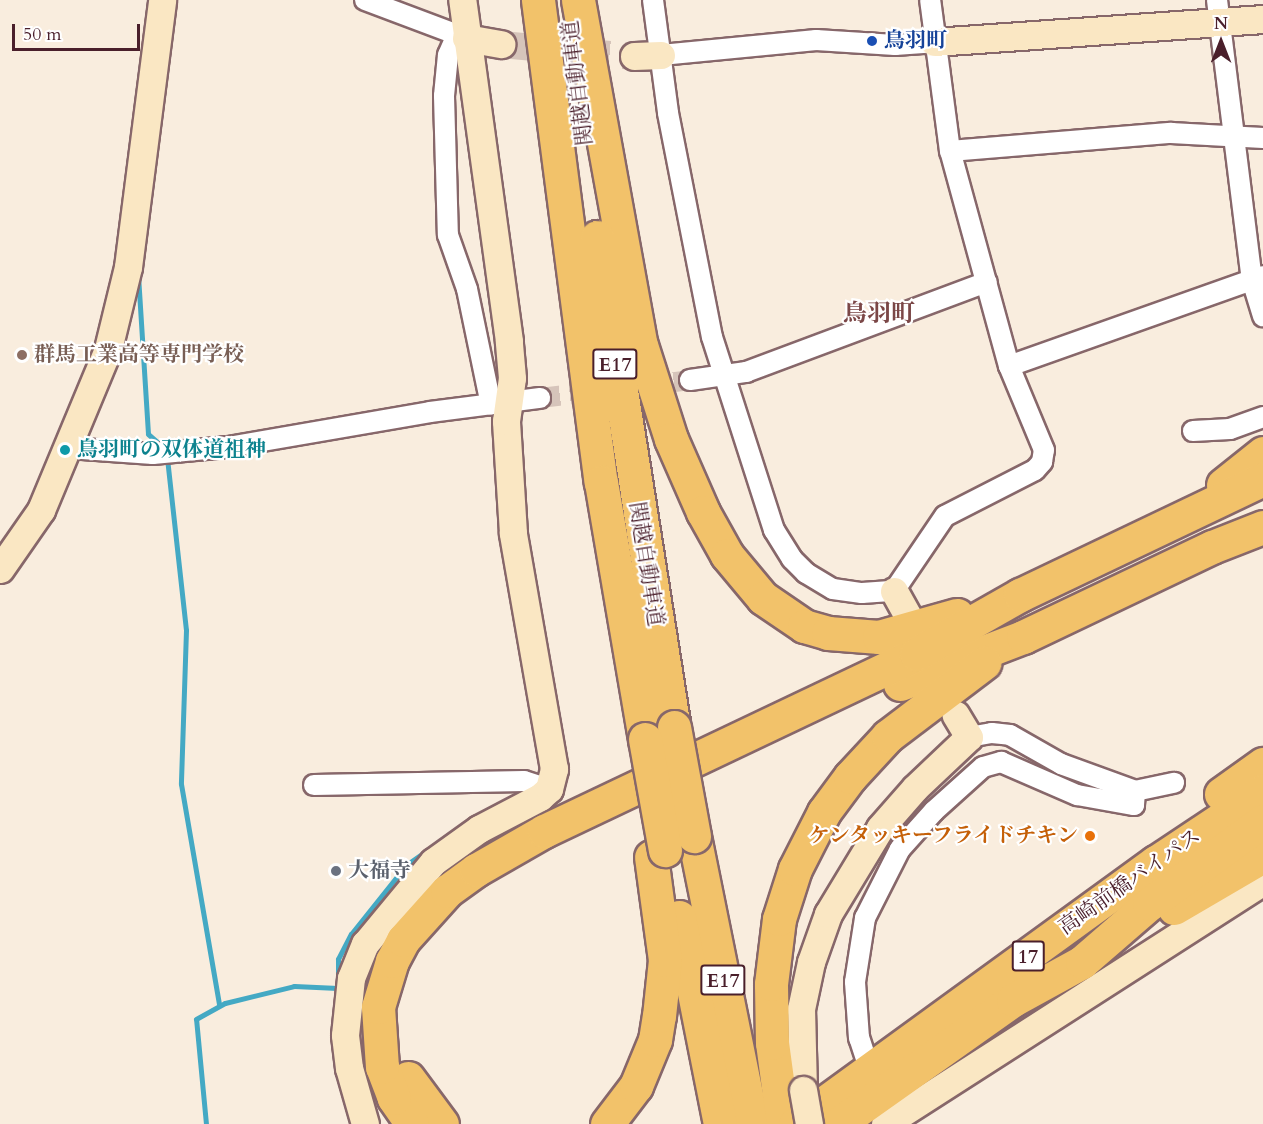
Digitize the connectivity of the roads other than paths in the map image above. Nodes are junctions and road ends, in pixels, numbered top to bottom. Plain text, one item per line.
1 (162, 0) edge
2 (365, 0) edge
3 (462, 0) edge
4 (538, 0) edge
5 (568, 0) edge
6 (578, 0) edge
7 (653, 0) edge
8 (930, 0) edge
9 (1218, 11) edge
10 (1263, 19) edge
11 (461, 38) junction
12 (934, 42) junction
13 (501, 44) tunnel mouth
14 (661, 55) junction
15 (634, 56) tunnel mouth
16 (1233, 138) junction
17 (1263, 138) edge
18 (950, 151) junction
19 (1257, 278) edge
20 (987, 282) junction
21 (1263, 316) edge
22 (1009, 366) junction
23 (724, 377) junction
24 (690, 380) tunnel mouth
25 (540, 398) tunnel mouth
26 (500, 403) junction
27 (1263, 417) edge
28 (1193, 431) dead end
29 (68, 448) junction
30 (1263, 453) edge
31 (1263, 479) edge
32 (1263, 506) edge
33 (1194, 510) junction
34 (1263, 527) edge
35 (1212, 547) junction
36 (0, 569) edge
37 (894, 591) junction
38 (1020, 595) junction
39 (909, 618) dead end
40 (1023, 637) junction
41 (962, 726) joint
42 (1263, 764) edge
43 (1174, 783) dead end
44 (314, 785) dead end
45 (549, 789) junction
46 (1135, 791) junction
47 (1263, 791) edge
48 (1263, 821) edge
49 (880, 828) junction
50 (900, 849) junction
51 (658, 854) junction
52 (1156, 862) junction
53 (1262, 877) edge
54 (1082, 962) junction
55 (869, 1068) junction
56 (794, 1114) edge
57 (365, 1124) edge
58 (412, 1124) edge
59 (442, 1124) edge
60 (607, 1124) edge
61 (720, 1124) edge
62 (752, 1124) edge
63 (838, 1124) edge
64 (885, 1124) edge

1 - 29 street
2 - 11 street
3 - 11 street
4 - 51 highway, 関越自動車道 / E17, bridge
5 - 62 highway, 関越自動車道 / E17, bridge
6 - 38 highway
7 - 14 street
8 - 12 street
9 - 10 street
9 - 12 street
9 - 16 street
11 - 13 street
11 - 26 street
11 - 26 street
12 - 14 street
12 - 18 street
14 - 15 street
14 - 23 street
16 - 17 street
16 - 18 street
16 - 19 street
18 - 20 street
19 - 21 street
19 - 22 street
20 - 22 street
20 - 23 street
22 - 37 street
23 - 24 street
23 - 37 street
25 - 26 street
26 - 29 street
26 - 45 street
27 - 28 street
29 - 36 street
30 - 33 highway
31 - 33 highway
32 - 35 highway
33 - 38 highway
34 - 35 highway
35 - 40 highway
37 - 39 street
38 - 58 highway
40 - 56 highway
40 - 59 highway
41 - 46 street
41 - 49 street
42 - 52 highway
43 - 46 street
44 - 45 street
45 - 57 street
46 - 50 street
47 - 52 highway, 高崎前橋バイパス / 17
48 - 54 highway, 高崎前橋バイパス / 17
49 - 50 street
49 - 56 street
50 - 55 street
51 - 60 highway
51 - 61 highway, 関越自動車道 / E17
52 - 55 highway, 高崎前橋バイパス / 17
53 - 54 highway
53 - 64 street
54 - 63 highway, 高崎前橋バイパス / 17
55 - 56 highway, 高崎前橋バイパス / 17

